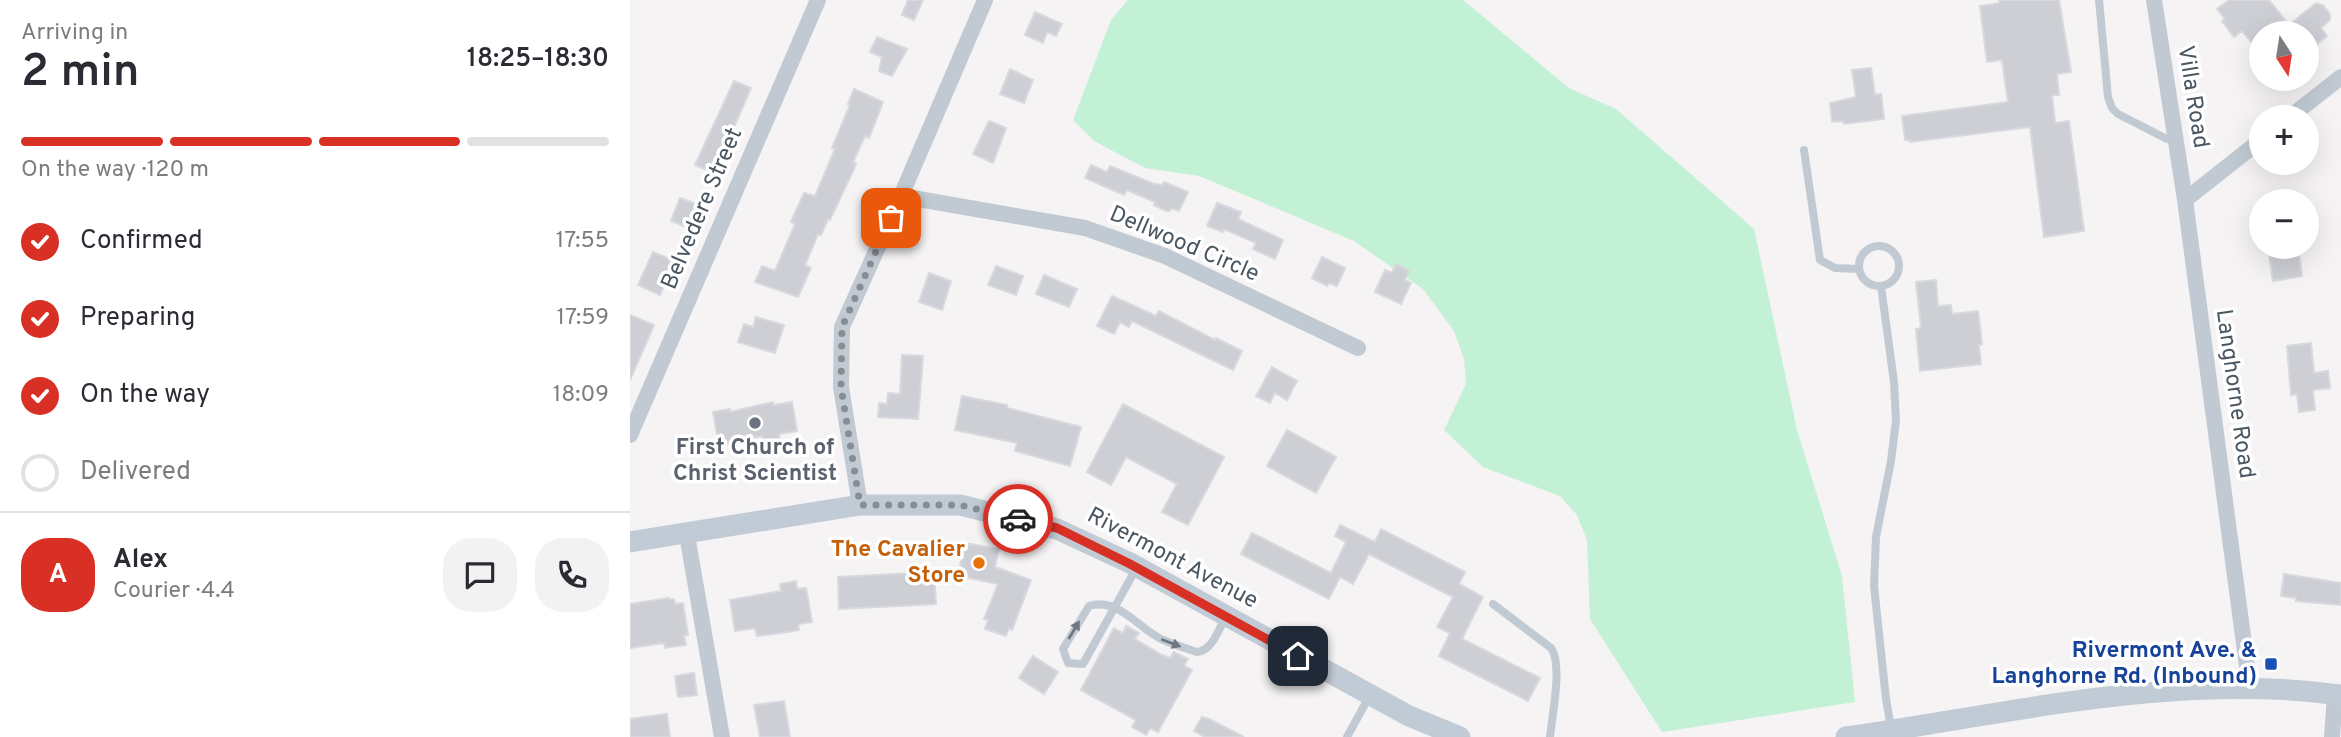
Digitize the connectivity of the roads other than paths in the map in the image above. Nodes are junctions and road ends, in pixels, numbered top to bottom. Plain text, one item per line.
1 (818, 0) edge
2 (985, 0) edge
3 (2099, 0) edge
4 (2154, 0) edge
5 (2341, 77) edge
6 (2305, 105) edge
7 (2176, 139) junction
8 (1804, 150) dead end
9 (2249, 150) edge
10 (901, 196) junction
11 (2185, 200) junction
12 (1859, 269) junction
13 (1881, 286) junction
14 (1359, 348) dead end
15 (630, 435) edge
16 (860, 505) junction
17 (687, 535) junction
18 (630, 542) edge
19 (1137, 567) junction
20 (1493, 604) dead end
21 (1114, 607) junction
22 (1226, 616) junction
23 (2250, 689) junction
24 (1370, 695) junction
25 (2338, 695) edge
26 (1939, 730) edge
27 (1891, 731) junction
28 (1860, 736) edge
29 (722, 737) edge
30 (1347, 737) edge
31 (1460, 737) edge
32 (1550, 737) edge
33 (2332, 737) edge

1 - 15 street, Belvedere Street
2 - 10 street
3 - 7 lane
4 - 7 street, Villa Road
5 - 6 street
7 - 11 street, Villa Road
8 - 12 lane
9 - 11 street
10 - 14 street, Dellwood Circle
10 - 16 street
11 - 23 street, Langhorne Road
12 - 13 lane
12 - 13 lane
13 - 27 lane
16 - 17 main road, Rivermont Avenue
16 - 19 main road, Rivermont Avenue
17 - 18 main road, Rivermont Avenue
17 - 29 street
19 - 21 lane
19 - 22 main road, Rivermont Avenue
20 - 32 lane
21 -> 21 lane
21 -> 22 lane
22 - 24 main road, Rivermont Avenue
23 - 25 main road
23 - 26 main road
24 - 30 lane
24 - 31 main road, Rivermont Avenue
25 - 33 street
26 - 27 main road
27 - 28 main road

